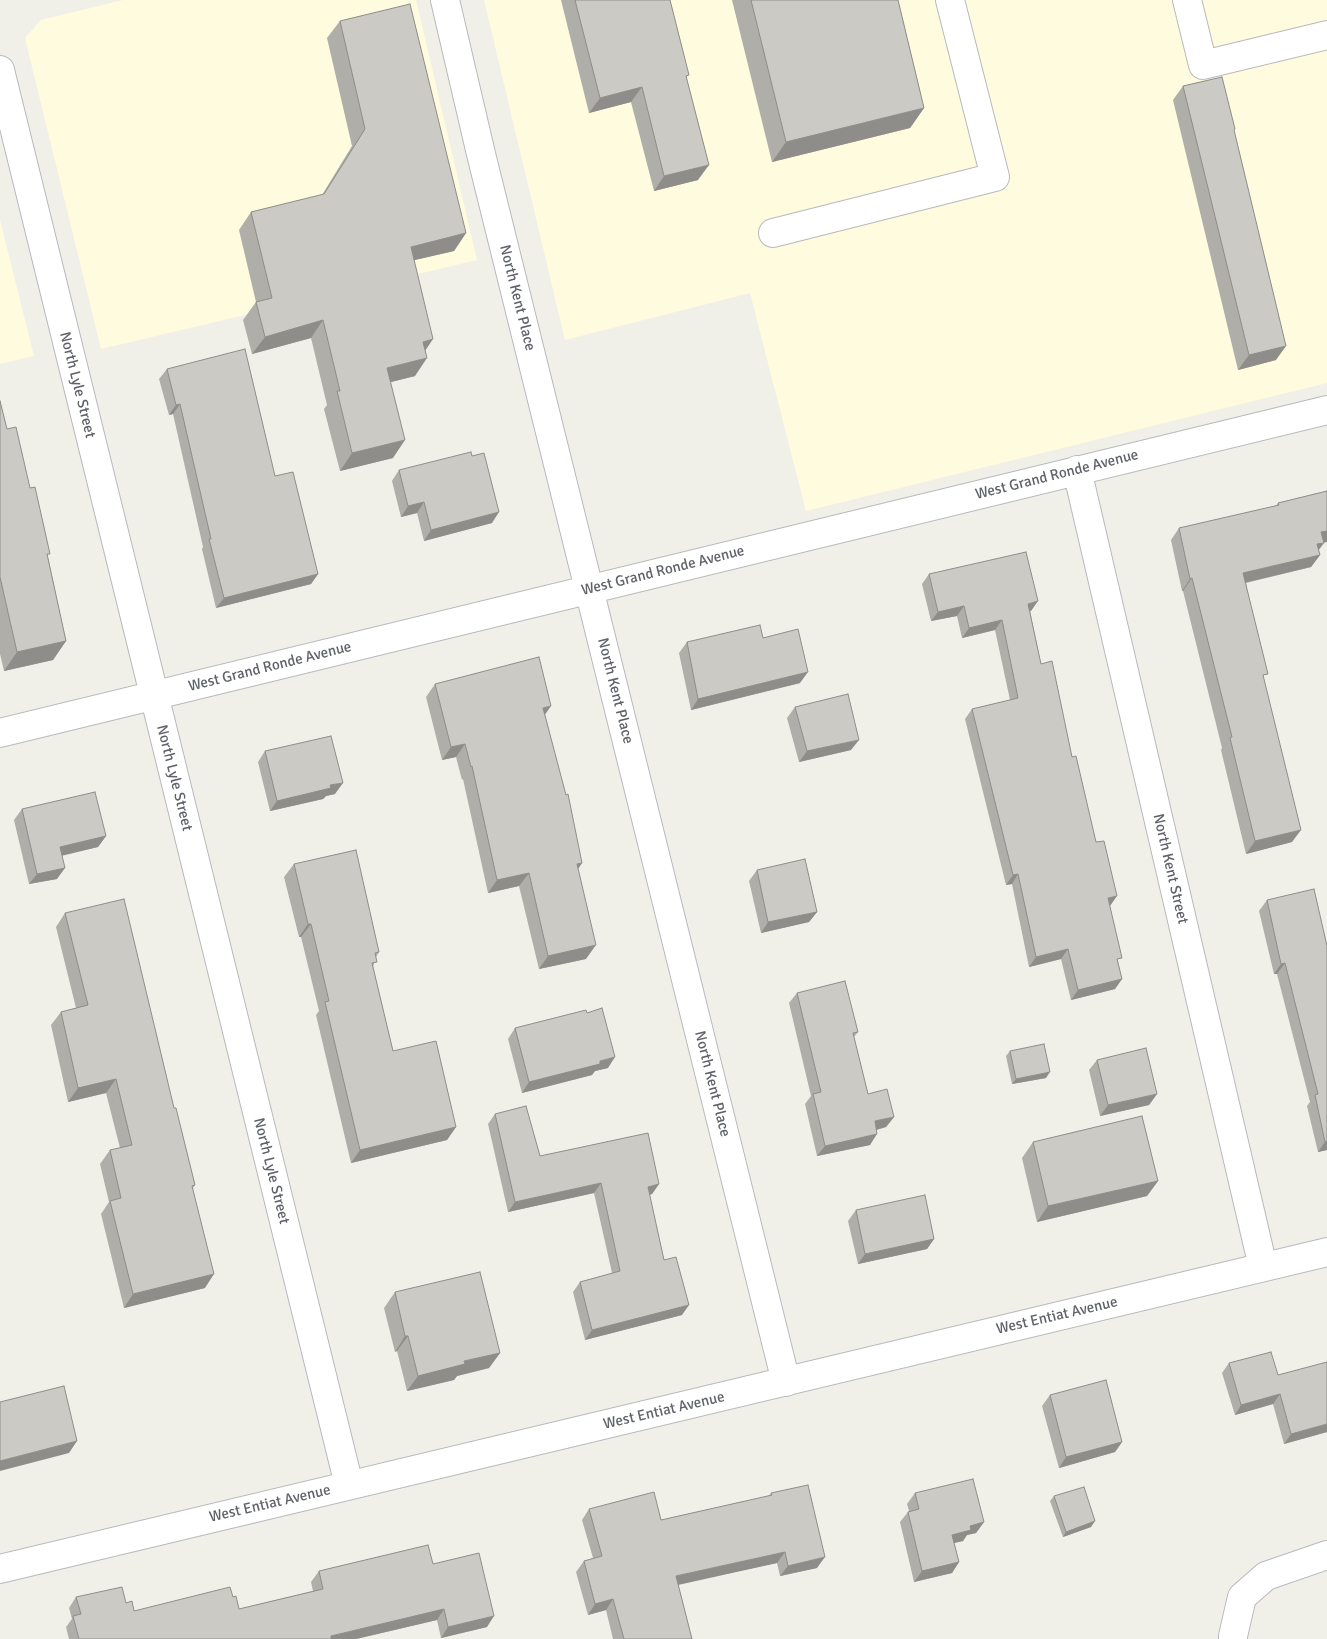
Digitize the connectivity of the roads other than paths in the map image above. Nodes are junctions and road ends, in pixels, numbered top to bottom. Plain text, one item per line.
1 (445, 0) edge
2 (950, 0) edge
3 (1187, 0) edge
4 (1327, 35) edge
5 (0, 70) edge
6 (773, 233) dead end
7 (1327, 410) edge
8 (1077, 470) junction
9 (589, 589) junction
10 (154, 695) junction
11 (0, 732) edge
12 (1327, 1252) edge
13 (1263, 1267) junction
14 (786, 1382) junction
15 (349, 1485) junction
16 (1327, 1556) edge
17 (0, 1569) edge
18 (1233, 1639) edge

1 - 9 street, North Kent Place
2 - 6 street
3 - 4 street
5 - 10 street, North Lyle Street
7 - 8 street, West Grand Ronde Avenue
8 - 9 street, West Grand Ronde Avenue
8 - 13 street, North Kent Street
9 - 10 street, West Grand Ronde Avenue
9 - 14 street, North Kent Place
10 - 11 street, West Grand Ronde Avenue
10 - 15 street, North Lyle Street
12 - 13 street, West Entiat Avenue
13 - 14 street, West Entiat Avenue
14 - 15 street, West Entiat Avenue
15 - 17 street, West Entiat Avenue
16 - 18 street

